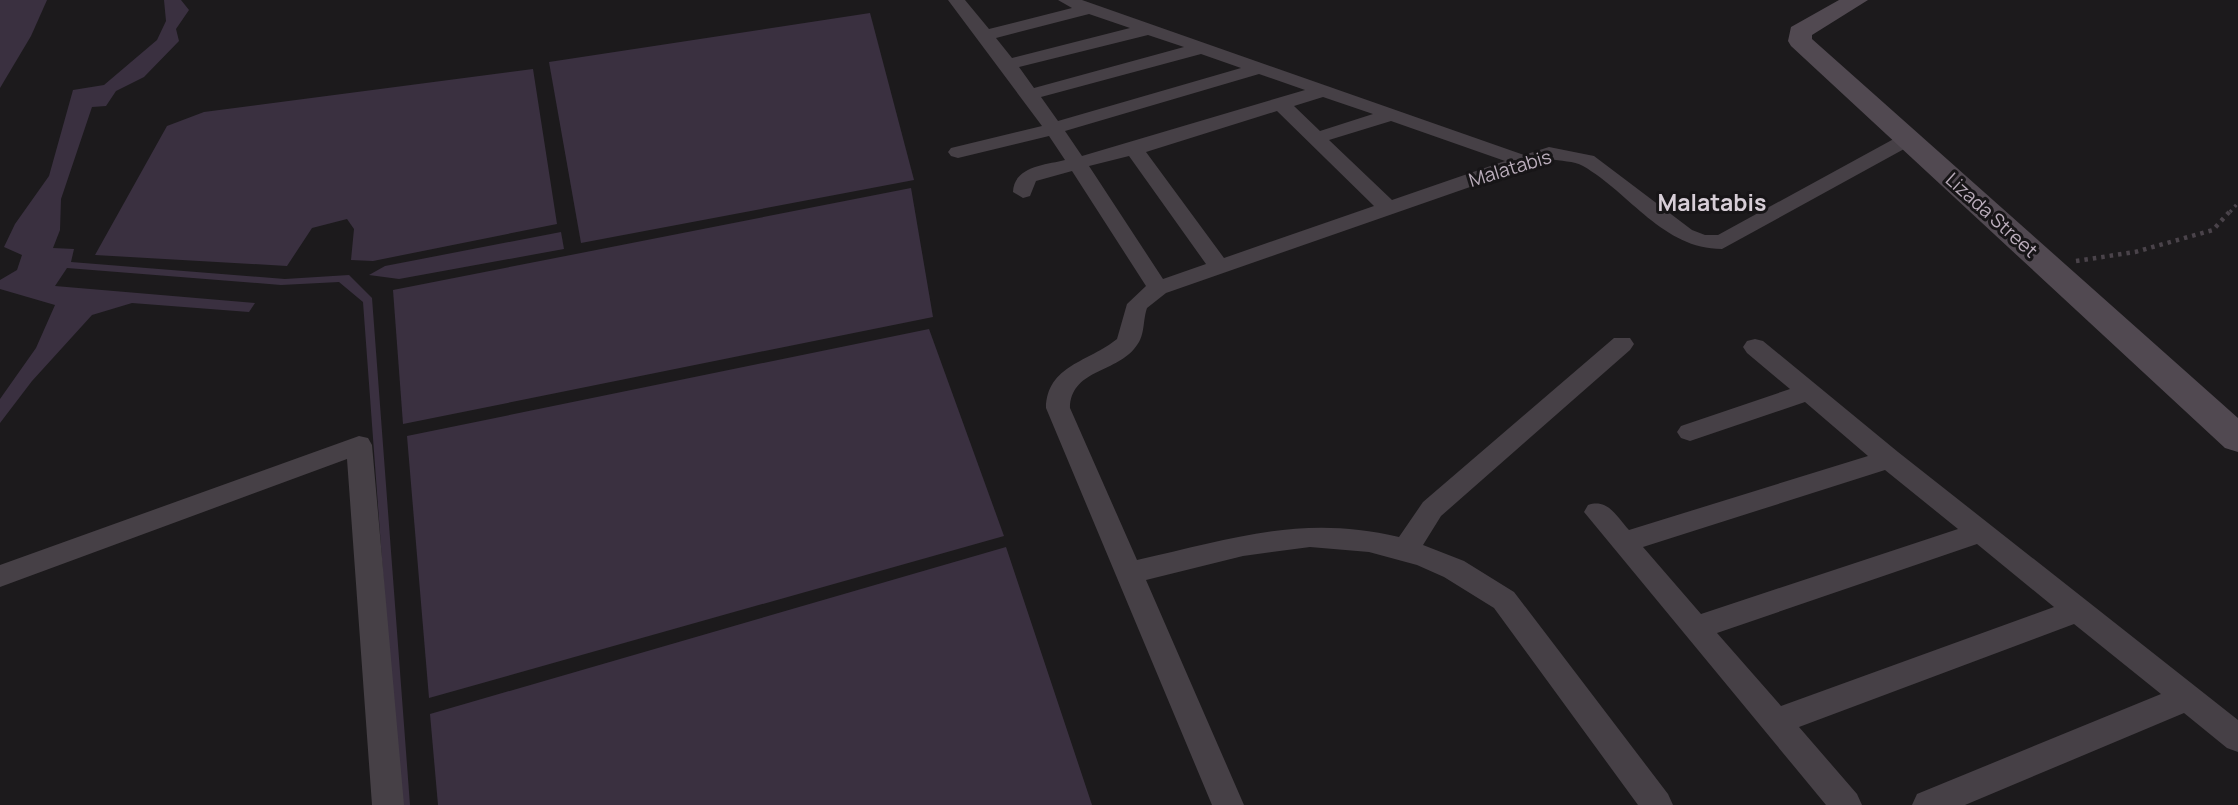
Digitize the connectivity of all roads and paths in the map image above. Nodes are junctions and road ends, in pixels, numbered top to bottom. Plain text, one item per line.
1 (956, 0) edge
2 (1066, 0) edge
3 (1856, 0) edge
4 (1097, 4) edge
5 (1149, 29) junction
6 (986, 35) junction
7 (1202, 48) junction
8 (1009, 64) junction
9 (1260, 68) junction
10 (1323, 91) junction
11 (1028, 95) junction
12 (1282, 104) junction
13 (1391, 115) junction
14 (1053, 129) junction
15 (1316, 138) junction
16 (1908, 139) junction
17 (1135, 149) junction
18 (958, 152) dead end
19 (1523, 161) junction
20 (1079, 162) junction
21 (1023, 191) dead end
22 (2238, 203) edge
23 (1388, 208) junction
24 (2047, 265) junction
25 (1219, 266) junction
26 (1158, 288) junction
27 (1622, 345) dead end
28 (1755, 347) dead end
29 (1809, 392) junction
30 (1690, 432) dead end
31 (2238, 439) edge
32 (1889, 459) junction
33 (1597, 512) dead end
34 (1982, 532) junction
35 (1623, 543) junction
36 (1407, 551) junction
37 (1129, 573) junction
38 (0, 576) edge
39 (2078, 610) junction
40 (1695, 628) junction
41 (2188, 697) junction
42 (1775, 722) junction
43 (2238, 737) edge
44 (1652, 804) edge
45 (388, 805) edge
46 (1228, 805) edge
47 (1846, 805) edge
48 (1928, 805) edge

1 - 6 street
2 - 4 street
3 - 16 street, Lizada Street
4 - 5 street
4 - 6 street
5 - 7 street
5 - 8 street
6 - 8 street
7 - 9 street
7 - 11 street
8 - 11 street
9 - 10 street
9 - 14 street
10 - 12 street
10 - 13 street
11 - 14 street
12 - 15 street
12 - 17 street
13 - 15 street
13 - 19 street
14 - 18 street
14 - 20 street
15 - 23 street
16 - 19 street, Malatabis
16 - 24 street, Lizada Street
17 - 20 street
17 - 25 street
19 - 23 street, Malatabis
20 - 21 street
20 - 26 street
22 - 24 path
23 - 25 street, Malatabis
24 - 31 street, Lizada Street
25 - 26 street, Malatabis
26 - 37 street
27 - 36 street
28 - 29 street
29 - 30 street
29 - 32 street
32 - 34 street
32 - 35 street
33 - 35 street
34 - 39 street
34 - 40 street
35 - 40 street
36 - 37 street
36 - 44 street
37 - 46 street
38 - 45 street
39 - 41 street
39 - 42 street
40 - 42 street
41 - 43 street
41 - 48 street
42 - 47 street

